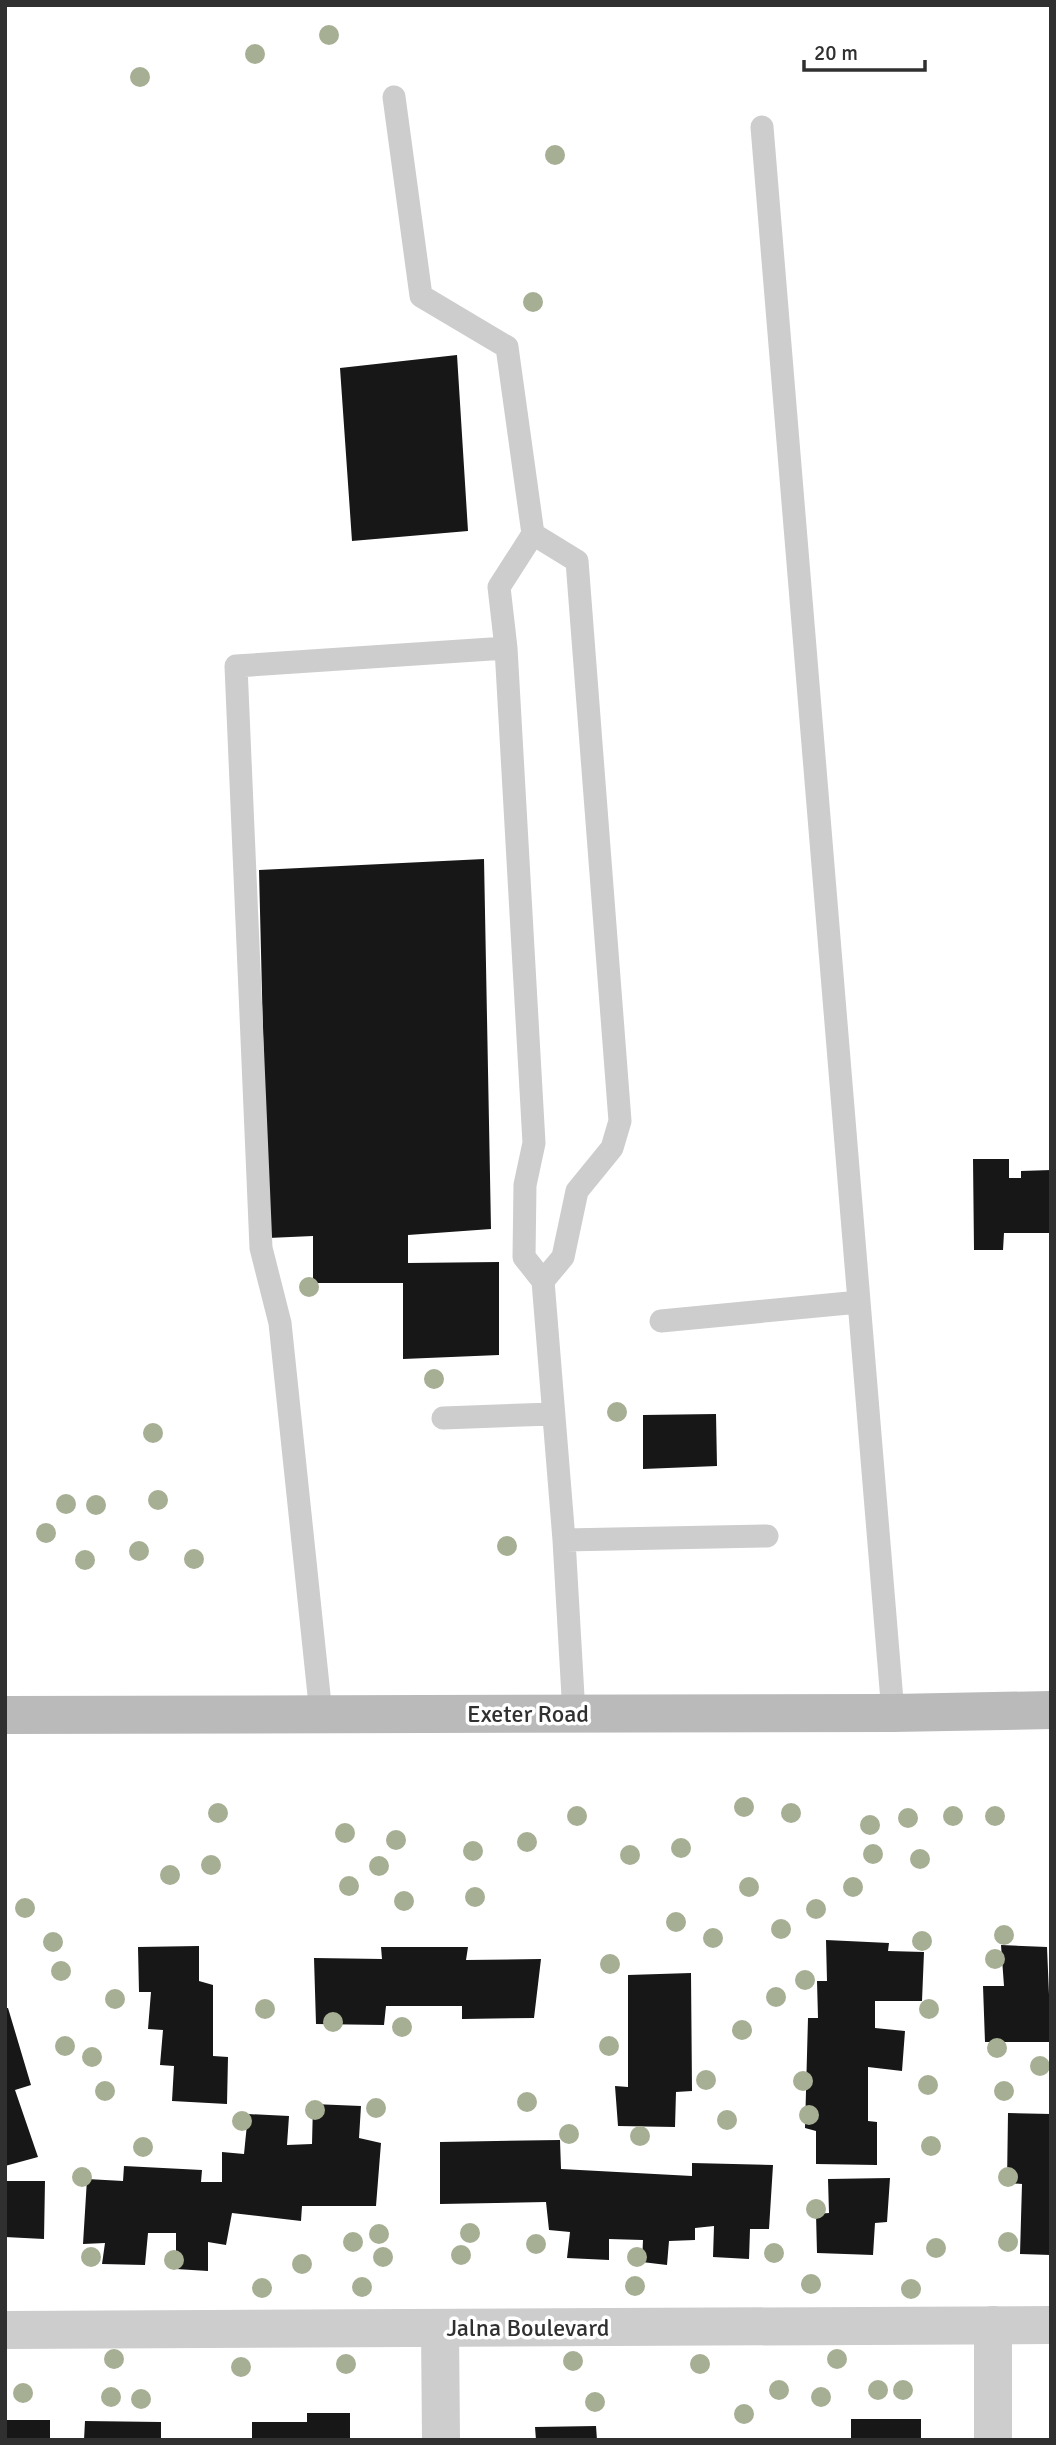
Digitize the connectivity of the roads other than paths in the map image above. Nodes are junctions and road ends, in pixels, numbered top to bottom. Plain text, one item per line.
1 (394, 97) dead end
2 (762, 127) dead end
3 (533, 534) junction
4 (506, 648) junction
5 (543, 1281) junction
6 (859, 1302) junction
7 (661, 1321) dead end
8 (552, 1414) junction
9 (443, 1418) dead end
10 (767, 1536) dead end
11 (564, 1540) junction
12 (1051, 1710) edge
13 (893, 1713) junction
14 (321, 1714) junction
15 (574, 1714) junction
16 (5, 1715) edge
17 (993, 2325) junction
18 (1051, 2325) edge
19 (440, 2328) junction
20 (5, 2330) edge
21 (442, 2440) edge
22 (993, 2440) edge

1 - 3 lane
2 - 6 lane
3 - 4 lane
3 - 5 lane
4 - 5 lane
4 - 14 lane
5 - 8 lane
6 - 7 lane
6 - 13 lane
8 - 9 lane
8 - 11 lane
10 - 11 lane
11 - 15 lane
12 - 13 main road, Exeter Road
13 - 15 main road, Exeter Road
14 - 15 main road, Exeter Road
14 - 16 main road, Exeter Road
17 - 18 street, Jalna Boulevard
17 - 19 street, Jalna Boulevard
17 - 22 street
19 - 20 street, Jalna Boulevard
19 - 21 street

